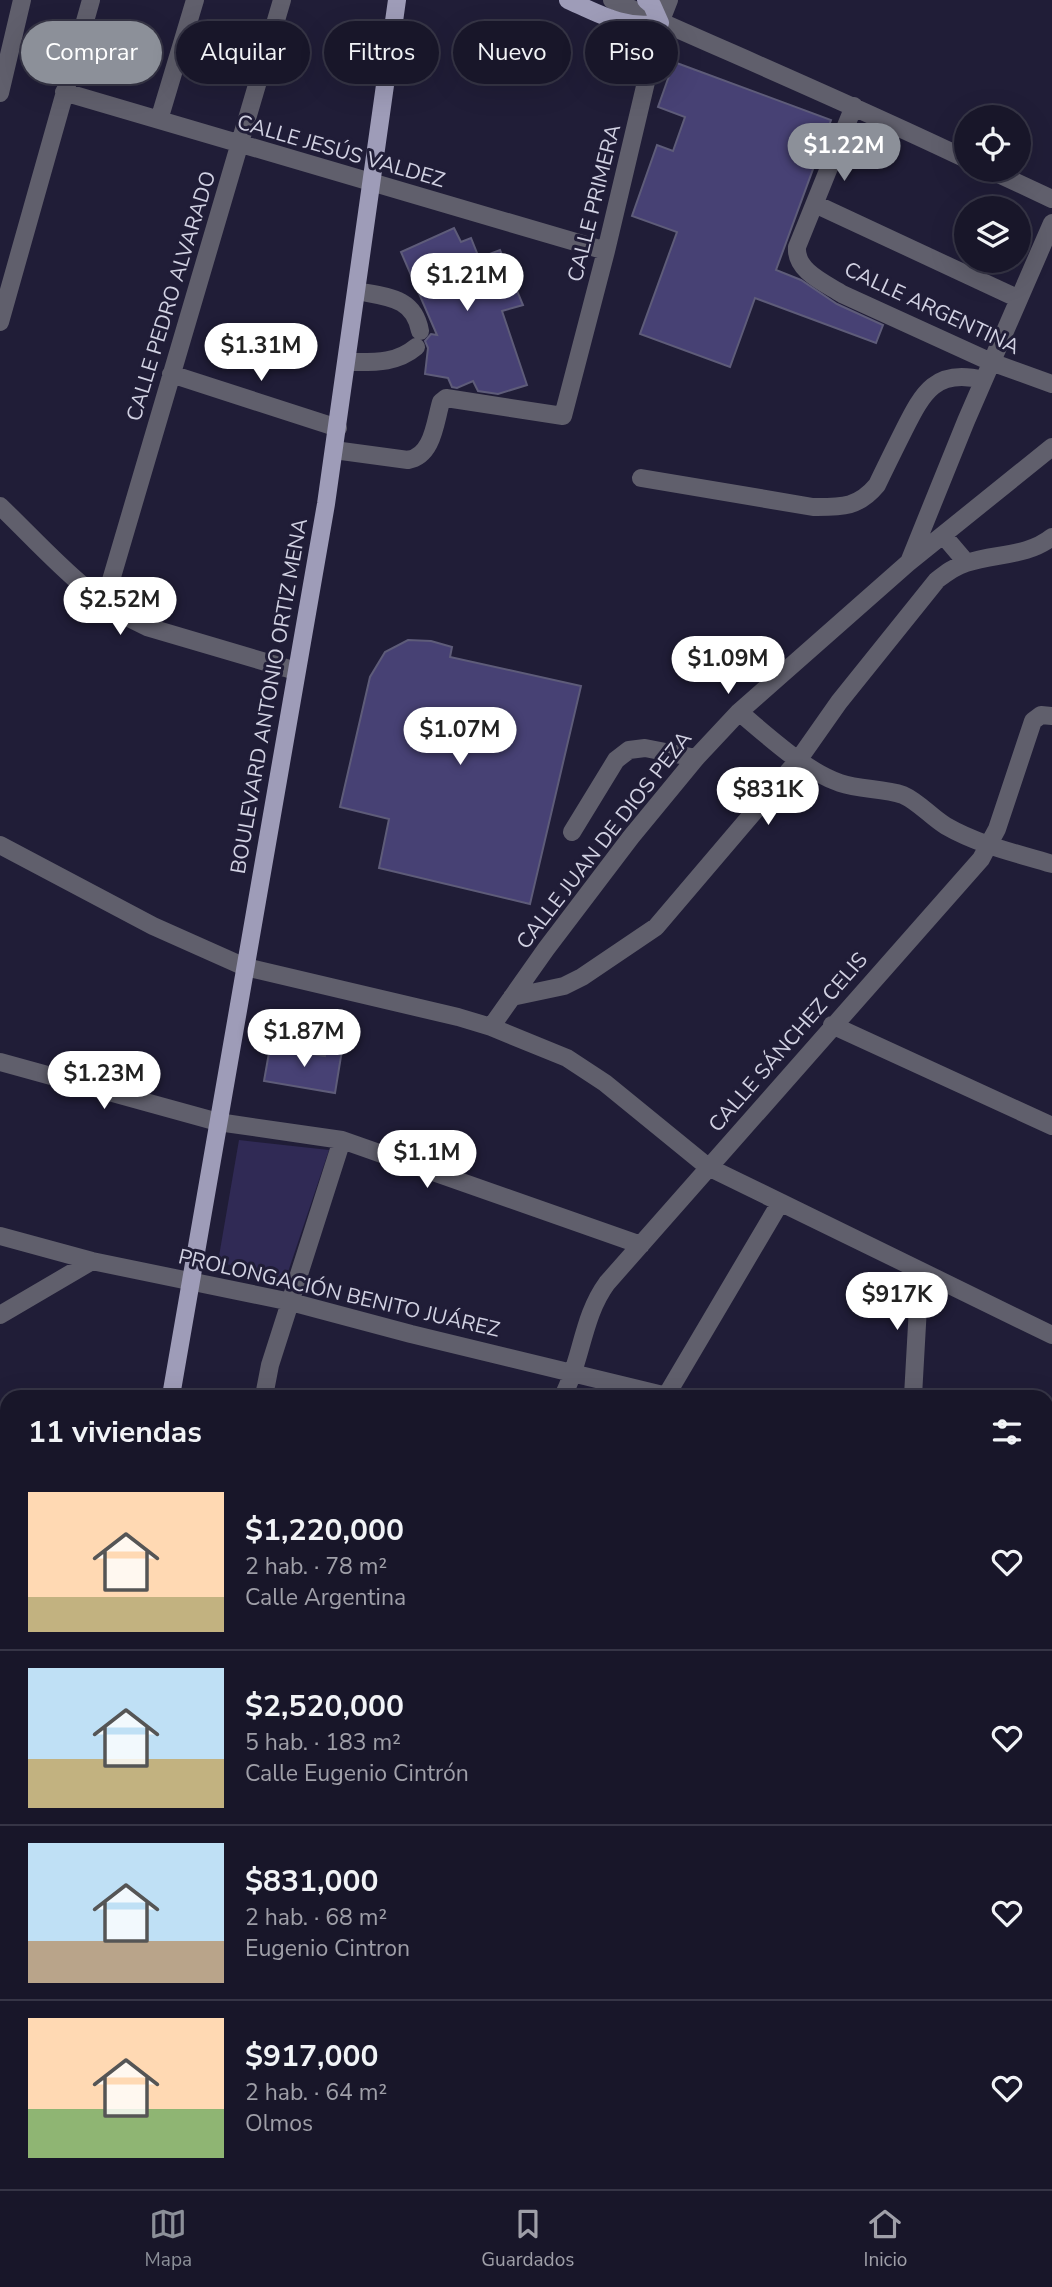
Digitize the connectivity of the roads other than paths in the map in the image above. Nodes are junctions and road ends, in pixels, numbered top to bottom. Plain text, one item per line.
1 (22, 0) edge
2 (91, 0) edge
3 (195, 0) edge
4 (282, 0) edge
5 (568, 0) edge
6 (612, 0) edge
7 (646, 0) edge
8 (669, 0) edge
9 (397, 1) edge
10 (618, 21) edge
11 (656, 21) edge
12 (659, 21) edge
13 (661, 21) edge
14 (678, 31) edge
15 (646, 84) edge
16 (64, 92) junction
17 (0, 93) edge
18 (855, 106) junction
19 (159, 120) junction
20 (240, 145) junction
21 (954, 153) edge
22 (1016, 182) edge
23 (372, 184) junction
24 (1052, 199) edge
25 (815, 204) junction
26 (1052, 223) edge
27 (606, 251) junction
28 (357, 291) junction
29 (1019, 299) junction
30 (0, 322) edge
31 (347, 362) junction
32 (991, 362) junction
33 (172, 374) junction
34 (983, 380) junction
35 (1052, 384) edge
36 (338, 428) junction
37 (1052, 447) edge
38 (334, 450) junction
39 (642, 478) dead end
40 (0, 506) edge
41 (943, 535) junction
42 (1052, 537) edge
43 (966, 562) junction
44 (908, 563) junction
45 (104, 604) junction
46 (296, 671) junction
47 (739, 712) junction
48 (1046, 716) edge
49 (696, 758) junction
50 (799, 759) junction
51 (572, 832) dead end
52 (0, 845) edge
53 (990, 846) junction
54 (1052, 864) edge
55 (245, 967) junction
56 (512, 997) junction
57 (832, 1025) junction
58 (491, 1027) junction
59 (0, 1062) edge
60 (218, 1122) junction
61 (1052, 1126) edge
62 (342, 1140) junction
63 (708, 1167) junction
64 (780, 1203) junction
65 (0, 1236) edge
66 (641, 1245) junction
67 (92, 1261) junction
68 (920, 1270) junction
69 (192, 1280) junction
70 (291, 1302) junction
71 (0, 1315) edge
72 (1052, 1335) edge
73 (572, 1373) junction
74 (172, 1390) edge
75 (265, 1390) edge
76 (565, 1390) edge
77 (641, 1390) edge
78 (670, 1390) edge
79 (913, 1390) edge

1 - 17 street
2 - 16 street
3 - 19 street
4 - 20 street, CALLE PEDRO ALVARADO
5 - 10 main road
6 - 11 street
7 - 12 main road
8 - 13 street, CALLE PRIMERA
9 - 23 main road, BOULEVARD ANTONIO ORTIZ MENA
14 - 18 street
15 - 27 street, CALLE PRIMERA
16 - 19 street, CALLE JESÚS VALDEZ
16 - 30 street
18 - 21 street
18 - 25 street, CALLE ARGENTINA
19 - 20 street, CALLE JESÚS VALDEZ
20 - 23 street, CALLE JESÚS VALDEZ
20 - 33 street, CALLE PEDRO ALVARADO
22 - 24 street
23 - 27 street, CALLE JESÚS VALDEZ
23 - 28 main road, BOULEVARD ANTONIO ORTIZ MENA
25 - 29 street
25 - 32 street, CALLE ARGENTINA
26 - 29 street
27 - 38 street, CALLE PRIMERA
28 - 31 main road, BOULEVARD ANTONIO ORTIZ MENA
28 - 31 street
29 - 32 street
31 - 36 main road, BOULEVARD ANTONIO ORTIZ MENA
32 - 34 street
32 - 35 street, CALLE ARGENTINA
33 - 36 street
33 - 45 street, CALLE PEDRO ALVARADO
34 - 39 street
34 - 44 street
36 - 38 main road, BOULEVARD ANTONIO ORTIZ MENA
37 - 41 street, CALLE JUAN DE DIOS PEZA
38 - 46 main road, BOULEVARD ANTONIO ORTIZ MENA
40 - 45 street
41 - 43 street
41 - 44 street, CALLE JUAN DE DIOS PEZA
42 - 43 street
43 - 50 street
44 - 47 street, CALLE JUAN DE DIOS PEZA
45 - 46 street
46 - 55 main road, BOULEVARD ANTONIO ORTIZ MENA
47 - 49 street, CALLE JUAN DE DIOS PEZA
47 - 50 street
48 - 53 street, CALLE SÁNCHEZ CELIS
49 - 51 street
49 - 56 street, CALLE JUAN DE DIOS PEZA
50 - 53 street
50 - 56 street
52 - 55 street
53 - 54 street
53 - 57 street, CALLE SÁNCHEZ CELIS
55 - 58 street
55 - 60 main road, BOULEVARD ANTONIO ORTIZ MENA
56 - 58 street, CALLE JUAN DE DIOS PEZA
57 - 61 street
57 - 63 street, CALLE SÁNCHEZ CELIS
58 - 63 street
59 - 60 street
60 - 62 street
60 - 69 main road, BOULEVARD ANTONIO ORTIZ MENA
62 - 66 street
62 - 70 street
63 - 64 street
63 - 66 street, CALLE SÁNCHEZ CELIS
64 - 68 street
64 - 78 street
65 - 67 street, PROLONGACIÓN BENITO JUÁREZ
66 - 73 street, CALLE SÁNCHEZ CELIS
67 - 69 street, PROLONGACIÓN BENITO JUÁREZ
67 - 71 street
68 - 72 street
68 - 79 street
69 - 70 street, PROLONGACIÓN BENITO JUÁREZ
69 - 74 main road, BOULEVARD ANTONIO ORTIZ MENA
70 - 73 street, PROLONGACIÓN BENITO JUÁREZ
70 - 75 street
73 - 76 street, CALLE SÁNCHEZ CELIS
73 - 77 street, PROLONGACIÓN BENITO JUÁREZ

